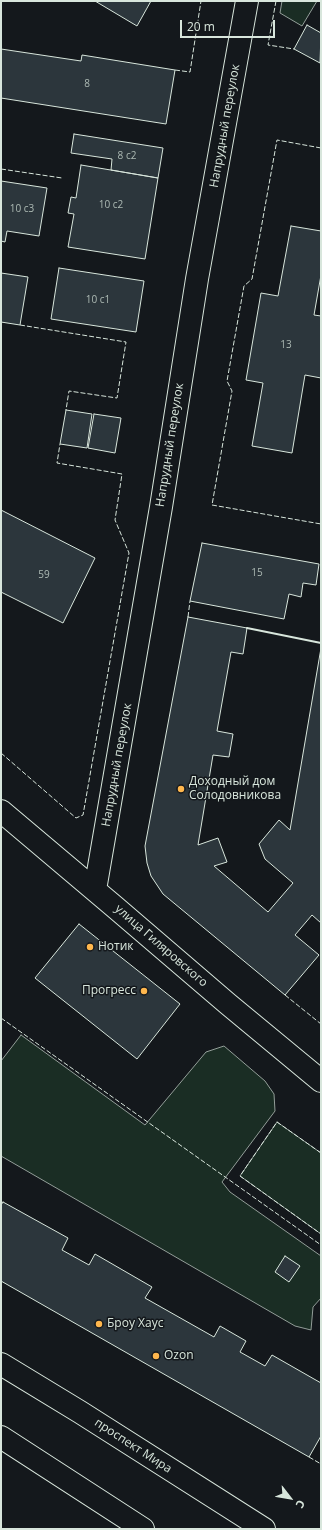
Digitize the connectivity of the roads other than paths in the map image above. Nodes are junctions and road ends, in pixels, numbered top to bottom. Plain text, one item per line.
1 (247, 1) edge
2 (1, 811) edge
3 (95, 890) junction
4 (321, 1081) edge
5 (1, 1364) edge
6 (1, 1437) edge
7 (143, 1529) edge
8 (264, 1529) edge

1 - 3 street, Напрудный переулок
2 - 3 street, улица Гиляровского
3 - 4 street, улица Гиляровского
5 - 8 street, проспект Мира
6 - 7 street

